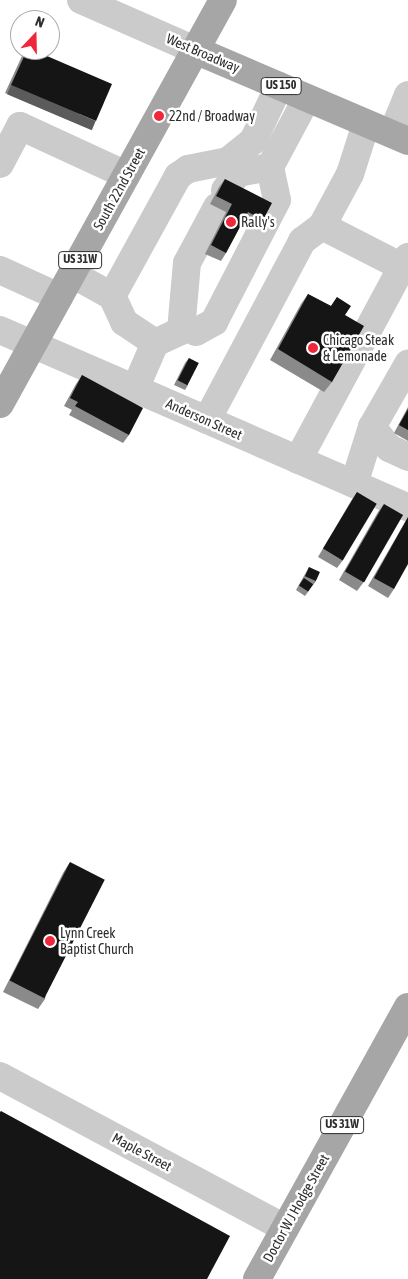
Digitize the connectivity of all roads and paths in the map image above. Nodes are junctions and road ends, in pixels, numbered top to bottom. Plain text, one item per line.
1 (81, 0) edge
2 (223, 0) edge
3 (195, 50) junction
4 (279, 86) junction
5 (408, 95) edge
6 (307, 98) junction
7 (366, 124) junction
8 (400, 138) edge
9 (0, 164) edge
10 (270, 167) junction
11 (126, 175) junction
12 (322, 226) junction
13 (405, 262) edge
14 (0, 270) edge
15 (65, 286) junction
16 (112, 296) junction
17 (0, 330) edge
18 (188, 331) junction
19 (155, 343) junction
20 (33, 344) junction
21 (408, 364) edge
22 (135, 389) junction
23 (0, 404) edge
24 (207, 420) junction
25 (372, 427) junction
26 (408, 458) edge
27 (298, 460) junction
28 (354, 484) junction
29 (408, 507) edge
30 (408, 1007) edge
31 (0, 1076) edge
32 (285, 1228) junction
33 (257, 1279) edge

1 - 3 street, West Broadway
2 - 3 main road, South 22nd Street / US 31W
3 - 4 main road, West Broadway / US 150
3 - 11 main road, South 22nd Street / US 31W
4 - 6 main road, West Broadway / US 150
4 - 16 street
5 - 8 street
6 - 7 main road, West Broadway / US 150
6 - 10 street
7 - 8 main road, West Broadway / US 150
7 - 12 street
9 - 11 street
10 - 18 street
10 - 18 street
10 - 18 street
11 - 15 main road, South 22nd Street / US 31W
12 - 13 street
12 - 24 street
13 - 27 street
14 - 15 street
15 - 16 street
15 - 20 main road, South 22nd Street / US 31W
16 - 19 street
17 - 20 street, Anderson Street
18 - 19 street
19 - 22 street
20 - 22 street, Anderson Street
20 - 23 main road, South 22nd Street / US 31W
21 - 25 street
22 - 24 street, Anderson Street
24 - 27 street, Anderson Street
25 - 26 street
25 - 28 street
27 - 28 street, Anderson Street
28 - 29 street, Anderson Street
30 - 32 main road, Doctor W J Hodge Street / US 31W
31 - 32 street, Maple Street
32 - 33 main road, Doctor W J Hodge Street / US 31W

